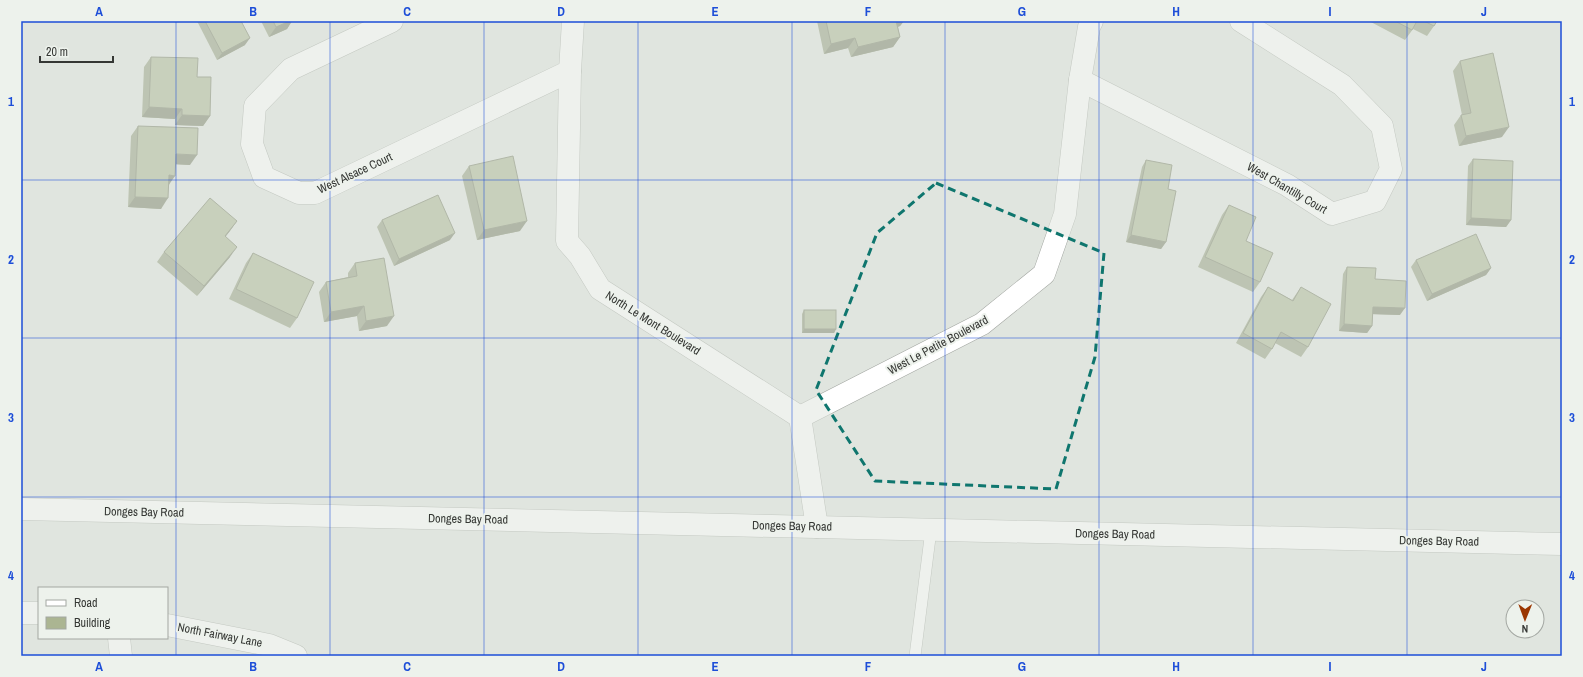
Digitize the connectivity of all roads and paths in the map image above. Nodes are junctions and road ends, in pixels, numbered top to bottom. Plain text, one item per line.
1 (392, 21) edge
2 (573, 21) edge
3 (1092, 21) edge
4 (1240, 21) edge
5 (570, 71) junction
6 (1080, 80) junction
7 (800, 416) junction
8 (21, 509) edge
9 (817, 527) junction
10 (931, 530) junction
11 (1562, 544) edge
12 (21, 613) edge
13 (38, 613) edge
14 (168, 624) edge
15 (119, 639) edge
16 (121, 656) edge
17 (296, 656) edge
18 (915, 656) edge

1 - 5 street, West Alsace Court
2 - 5 street, North Le Mont Boulevard
3 - 6 street, West Le Petite Boulevard
4 - 6 street, West Chantilly Court
5 - 7 street, North Le Mont Boulevard
6 - 7 street, West Le Petite Boulevard
7 - 9 street
8 - 9 street, Donges Bay Road
9 - 10 street, Donges Bay Road
10 - 11 street, Donges Bay Road
10 - 18 lane
12 - 13 street
14 - 17 street, North Fairway Lane
15 - 16 street

